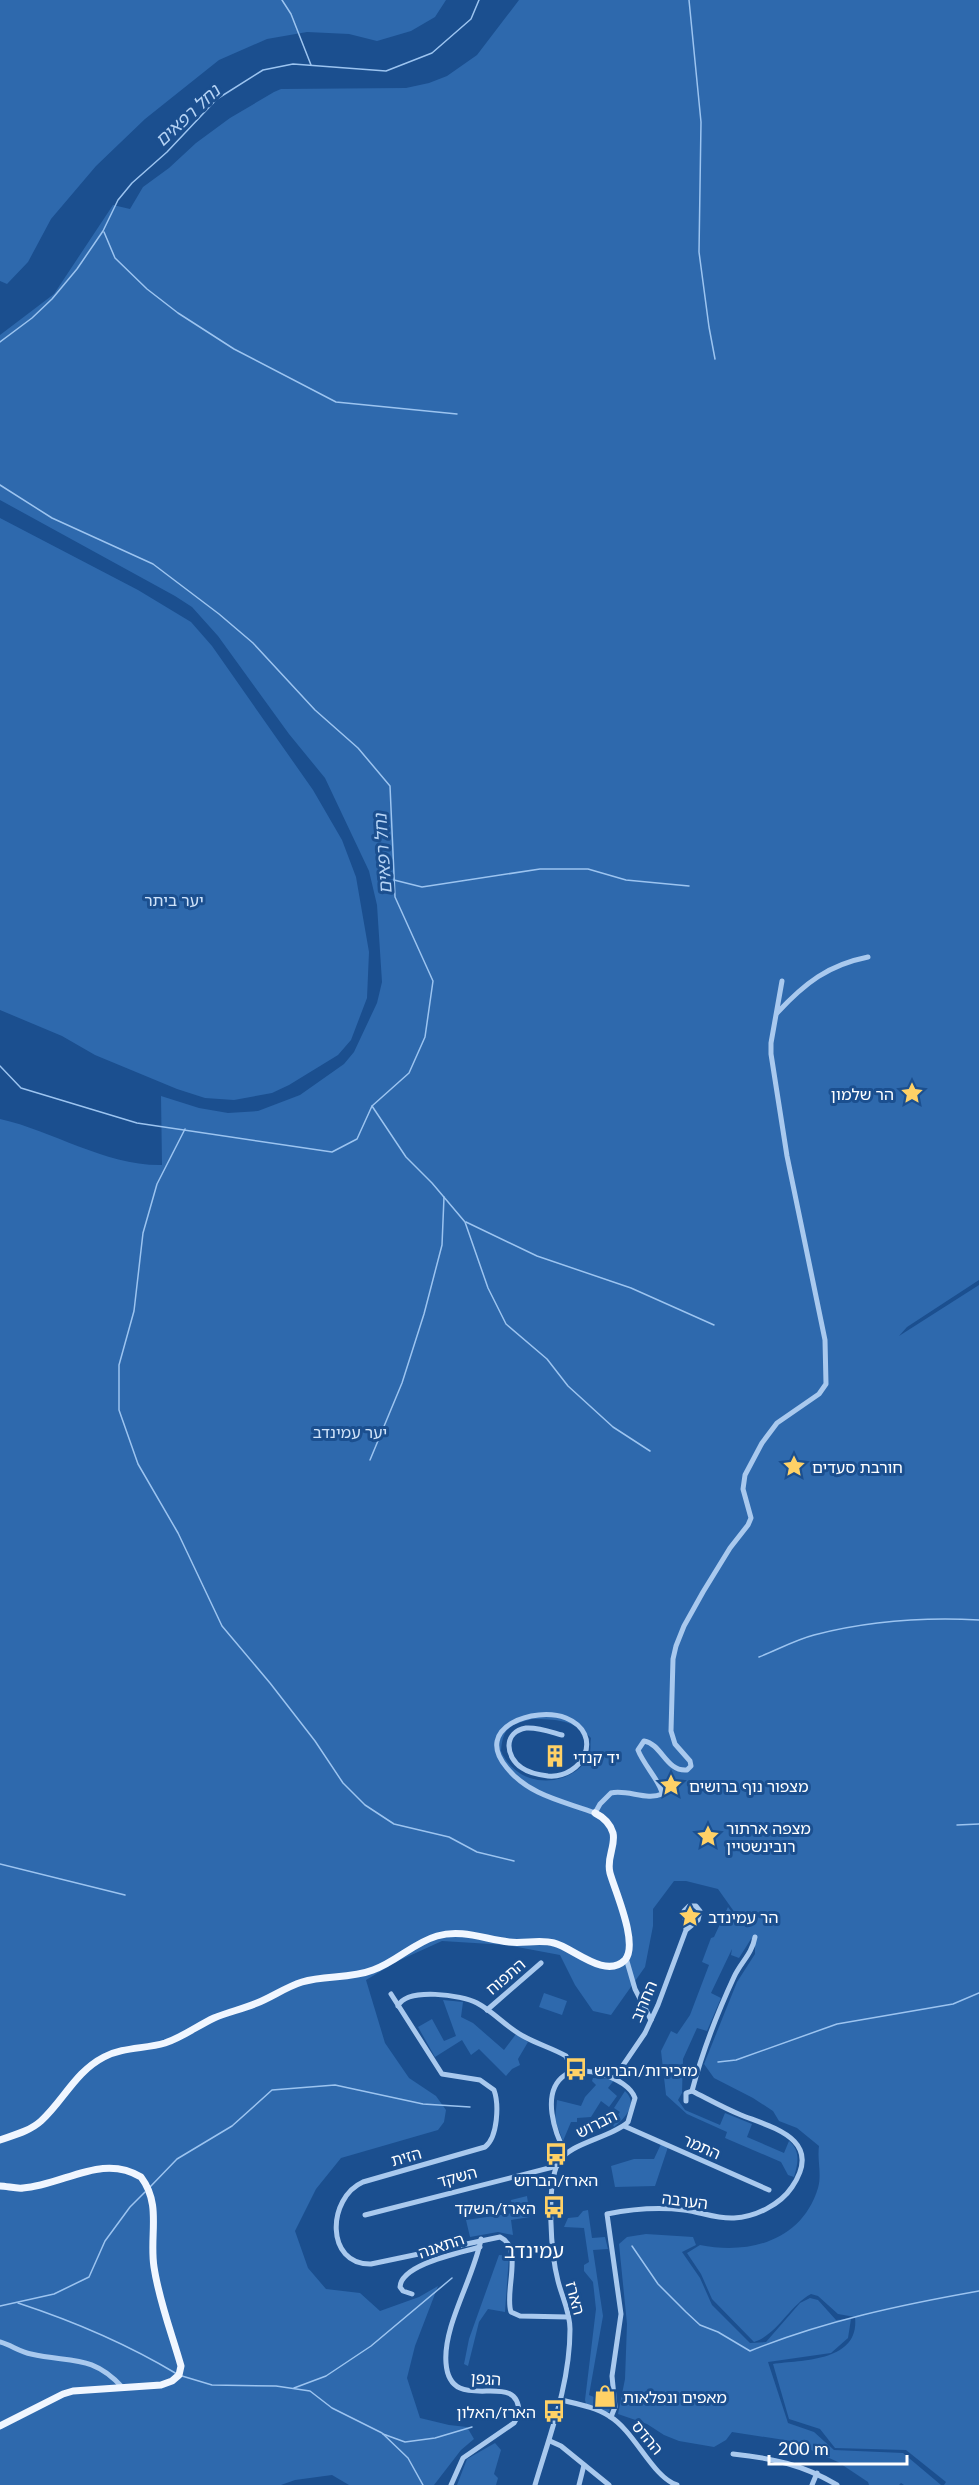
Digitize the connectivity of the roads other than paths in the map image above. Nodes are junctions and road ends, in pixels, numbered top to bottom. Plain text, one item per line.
1 (868, 957) dead end
2 (782, 981) dead end
3 (776, 1014) junction
4 (562, 1735) dead end
5 (595, 1813) junction
6 (686, 1930) junction
7 (755, 1937) dead end
8 (626, 1958) junction
9 (541, 1963) dead end
10 (391, 1994) dead end
11 (398, 2006) junction
12 (487, 2010) junction
13 (651, 2020) junction
14 (568, 2073) junction
15 (615, 2077) junction
16 (692, 2091) junction
17 (686, 2101) dead end
18 (624, 2126) junction
19 (0, 2140) edge
20 (566, 2154) junction
21 (557, 2166) junction
22 (0, 2186) edge
23 (769, 2190) dead end
24 (365, 2215) dead end
25 (481, 2240) junction
26 (480, 2247) junction
27 (412, 2294) dead end
28 (568, 2317) junction
29 (0, 2342) edge
30 (122, 2387) junction
31 (561, 2400) junction
32 (611, 2417) junction
33 (0, 2426) edge
34 (550, 2441) junction
35 (733, 2454) dead end
36 (584, 2465) junction
37 (817, 2473) junction
38 (451, 2485) edge
39 (536, 2485) edge
40 (579, 2485) edge
41 (609, 2485) edge
42 (677, 2485) edge
43 (812, 2485) edge
44 (837, 2485) edge

1 - 3 street
2 - 3 street
3 - 5 street
4 - 5 street
5 - 8 main road
6 - 6 street, החרוב
6 - 13 street, החרוב
7 - 16 street
8 - 13 street
8 - 19 main road
9 - 12 street, התפוח
10 - 11 street, הזית
11 - 12 street
11 - 25 street, הזית
12 - 14 street
13 - 15 street, החרוב
14 - 15 street
14 - 20 street, הברוש
15 - 18 street, הברוש
16 - 17 street
16 - 32 street, הערבה
18 - 20 street, הברוש
18 - 23 street, התמר
20 - 21 street, הארז
21 - 24 street, השקד
21 - 28 street, הארז
22 - 30 main road
25 - 26 street, הגפן
25 - 28 street
26 - 27 street, התאנה
26 - 38 street, הגפן
28 - 31 street, הארז
29 - 30 street
30 - 33 main road
31 - 32 street, ההדס
31 - 34 street, הארז
32 - 42 street, ההדס
34 - 36 street
34 - 39 street, הארז
35 - 37 street
36 - 40 street
36 - 41 street
37 - 43 street
37 - 44 street

